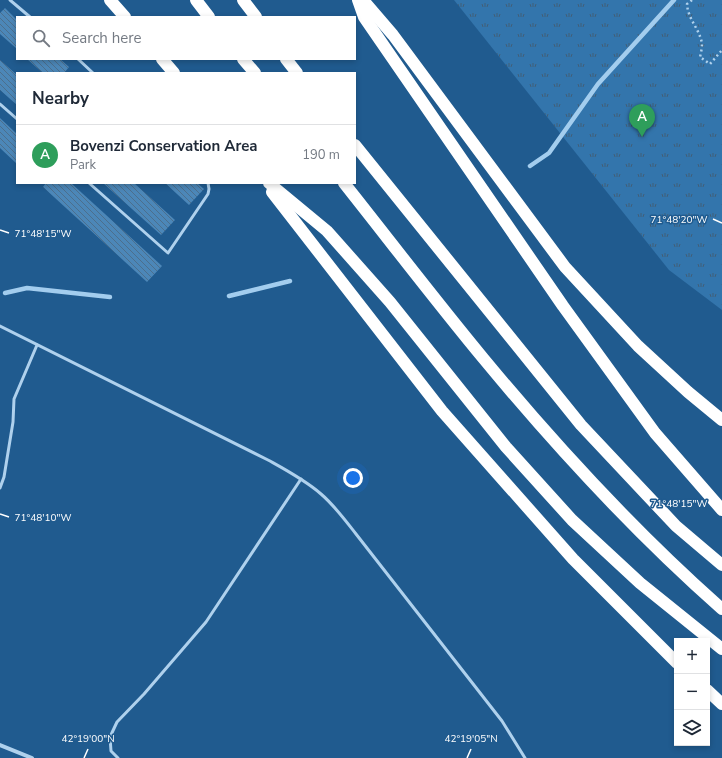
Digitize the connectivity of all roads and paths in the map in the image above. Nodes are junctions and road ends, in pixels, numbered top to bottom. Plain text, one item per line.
1 (10, 0) edge
2 (110, 0) edge
3 (196, 0) edge
4 (243, 0) edge
5 (358, 0) edge
6 (364, 0) edge
7 (692, 0) edge
8 (29, 16) edge
9 (124, 16) edge
10 (208, 16) edge
11 (255, 16) edge
12 (722, 50) edge
13 (79, 60) edge
14 (163, 60) edge
15 (244, 60) edge
16 (287, 60) edge
17 (92, 72) edge
18 (173, 72) edge
19 (254, 72) edge
20 (296, 72) edge
21 (0, 104) edge
22 (16, 118) edge
23 (356, 146) edge
24 (90, 184) edge
25 (208, 184) edge
26 (266, 184) edge
27 (270, 184) edge
28 (345, 184) edge
29 (0, 326) edge
30 (37, 345) junction
31 (722, 420) edge
32 (301, 479) junction
33 (0, 488) edge
34 (722, 510) edge
35 (722, 565) edge
36 (722, 609) edge
37 (722, 649) edge
38 (674, 660) edge
39 (710, 693) edge
40 (722, 704) edge
41 (0, 746) edge
42 (32, 758) edge
43 (118, 758) edge
44 (525, 758) edge

1 - 8 lane
2 - 9 highway
3 - 10 highway
4 - 11 highway
5 - 34 highway
6 - 31 highway
7 - 12 path
13 - 17 lane
14 - 18 highway
15 - 19 highway
16 - 20 highway
21 - 22 lane
23 - 35 highway
24 - 25 lane
26 - 38 highway
27 - 37 highway
28 - 36 highway
29 - 30 lane
30 - 32 lane
30 - 33 lane
32 - 43 lane
32 - 44 lane
39 - 40 highway
41 - 42 street

